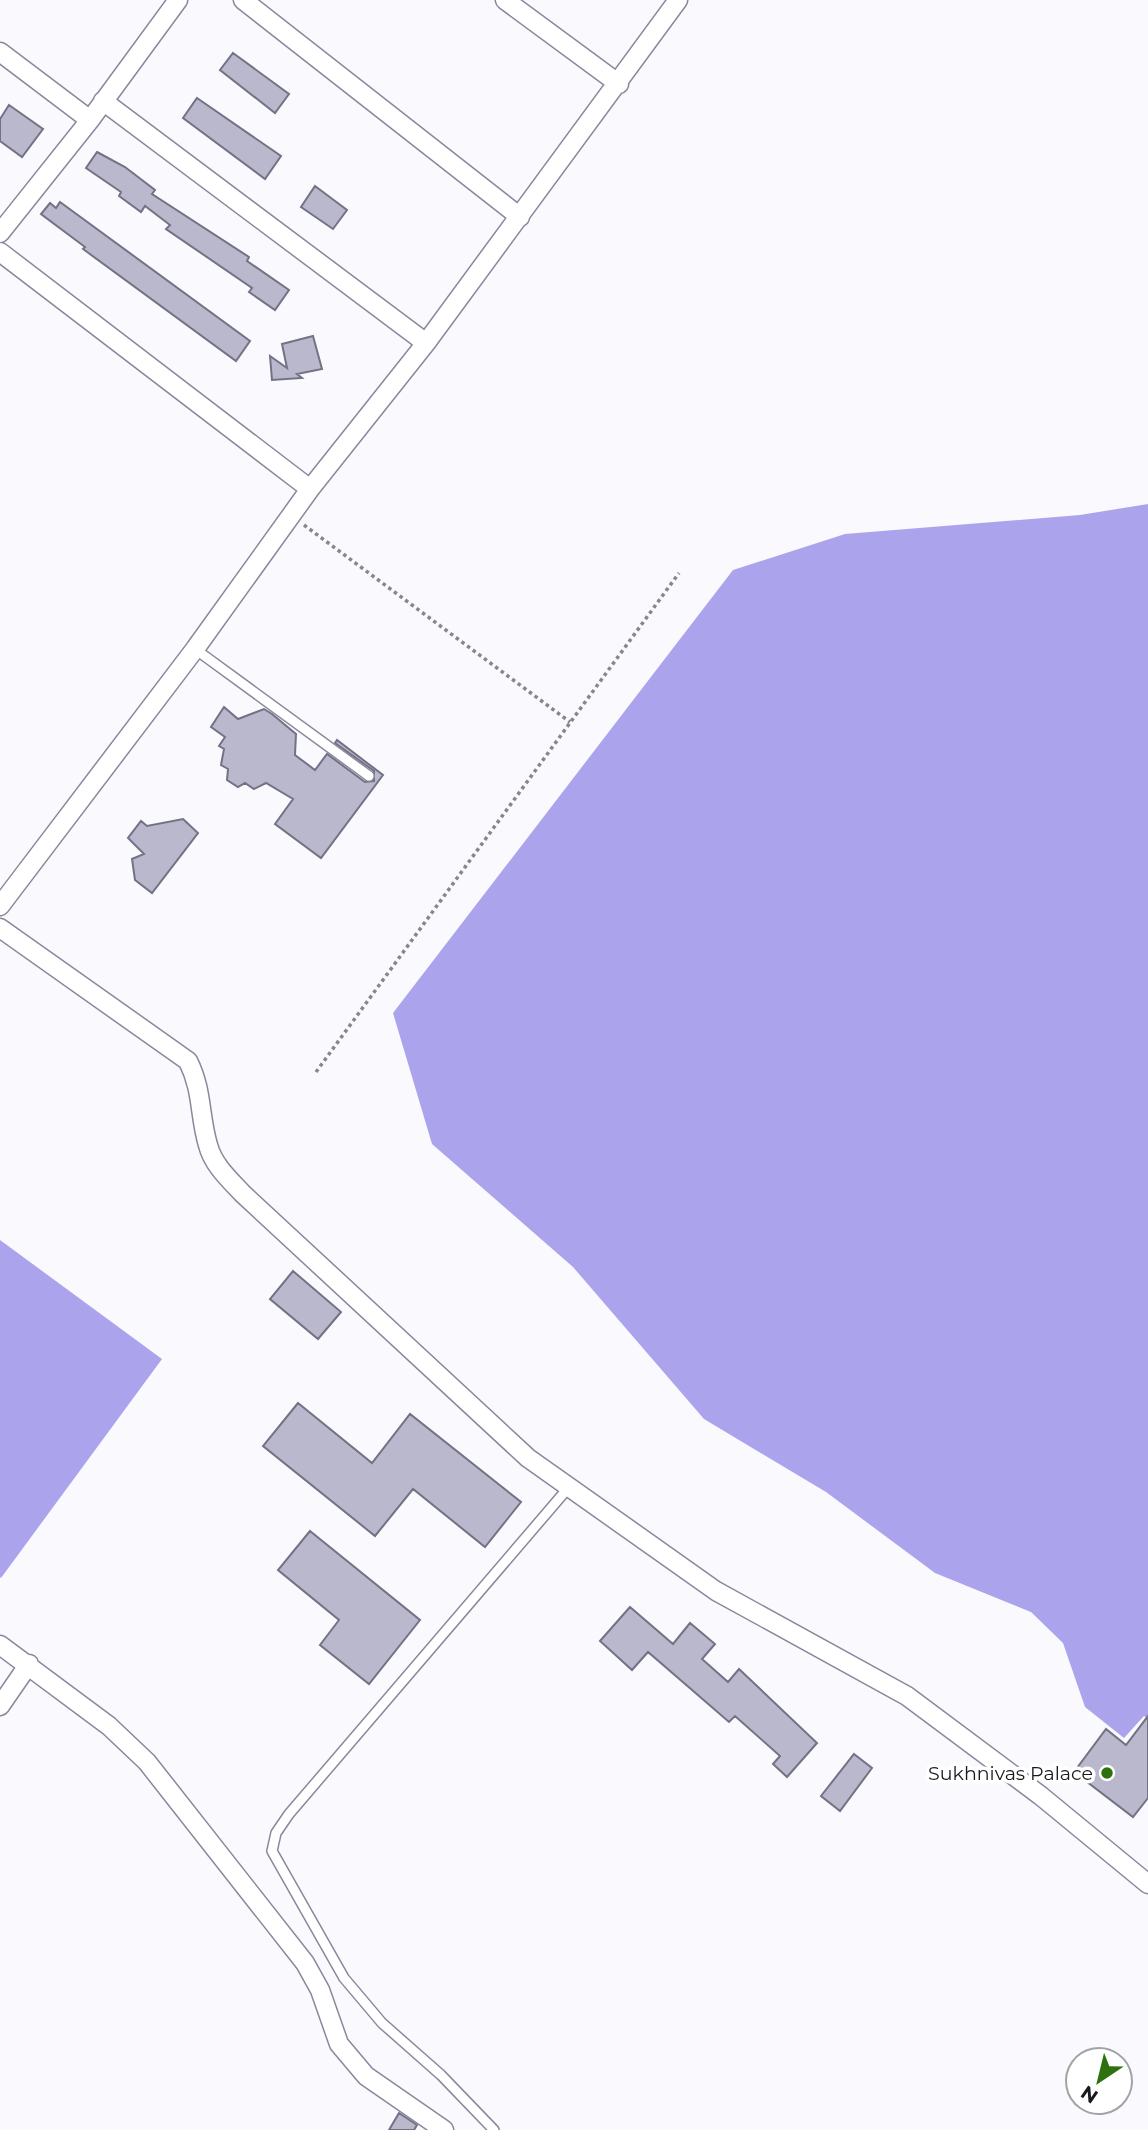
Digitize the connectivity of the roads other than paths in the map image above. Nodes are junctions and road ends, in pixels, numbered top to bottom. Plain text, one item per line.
1 (178, 0) edge
2 (243, 0) edge
3 (505, 0) edge
4 (678, 0) edge
5 (0, 52) edge
6 (619, 84) junction
7 (103, 101) junction
8 (90, 120) junction
9 (520, 216) junction
10 (0, 233) edge
11 (0, 252) edge
12 (426, 343) junction
13 (310, 489) junction
14 (195, 649) junction
15 (369, 776) dead end
16 (0, 906) edge
17 (0, 928) edge
18 (569, 1487) junction
19 (0, 1645) edge
20 (29, 1664) junction
21 (0, 1706) edge
22 (1148, 1884) edge
23 (434, 2127) edge
24 (494, 2130) edge

1 - 7 street
2 - 9 street
3 - 6 street
4 - 6 street
5 - 8 street
6 - 9 street
7 - 8 street
7 - 12 street
8 - 10 street
9 - 12 street
11 - 13 street
12 - 13 street
13 - 14 street
14 - 15 lane
14 - 16 street
17 - 18 street
18 - 22 street
18 - 24 lane
19 - 20 street
20 - 21 street
20 - 23 street

